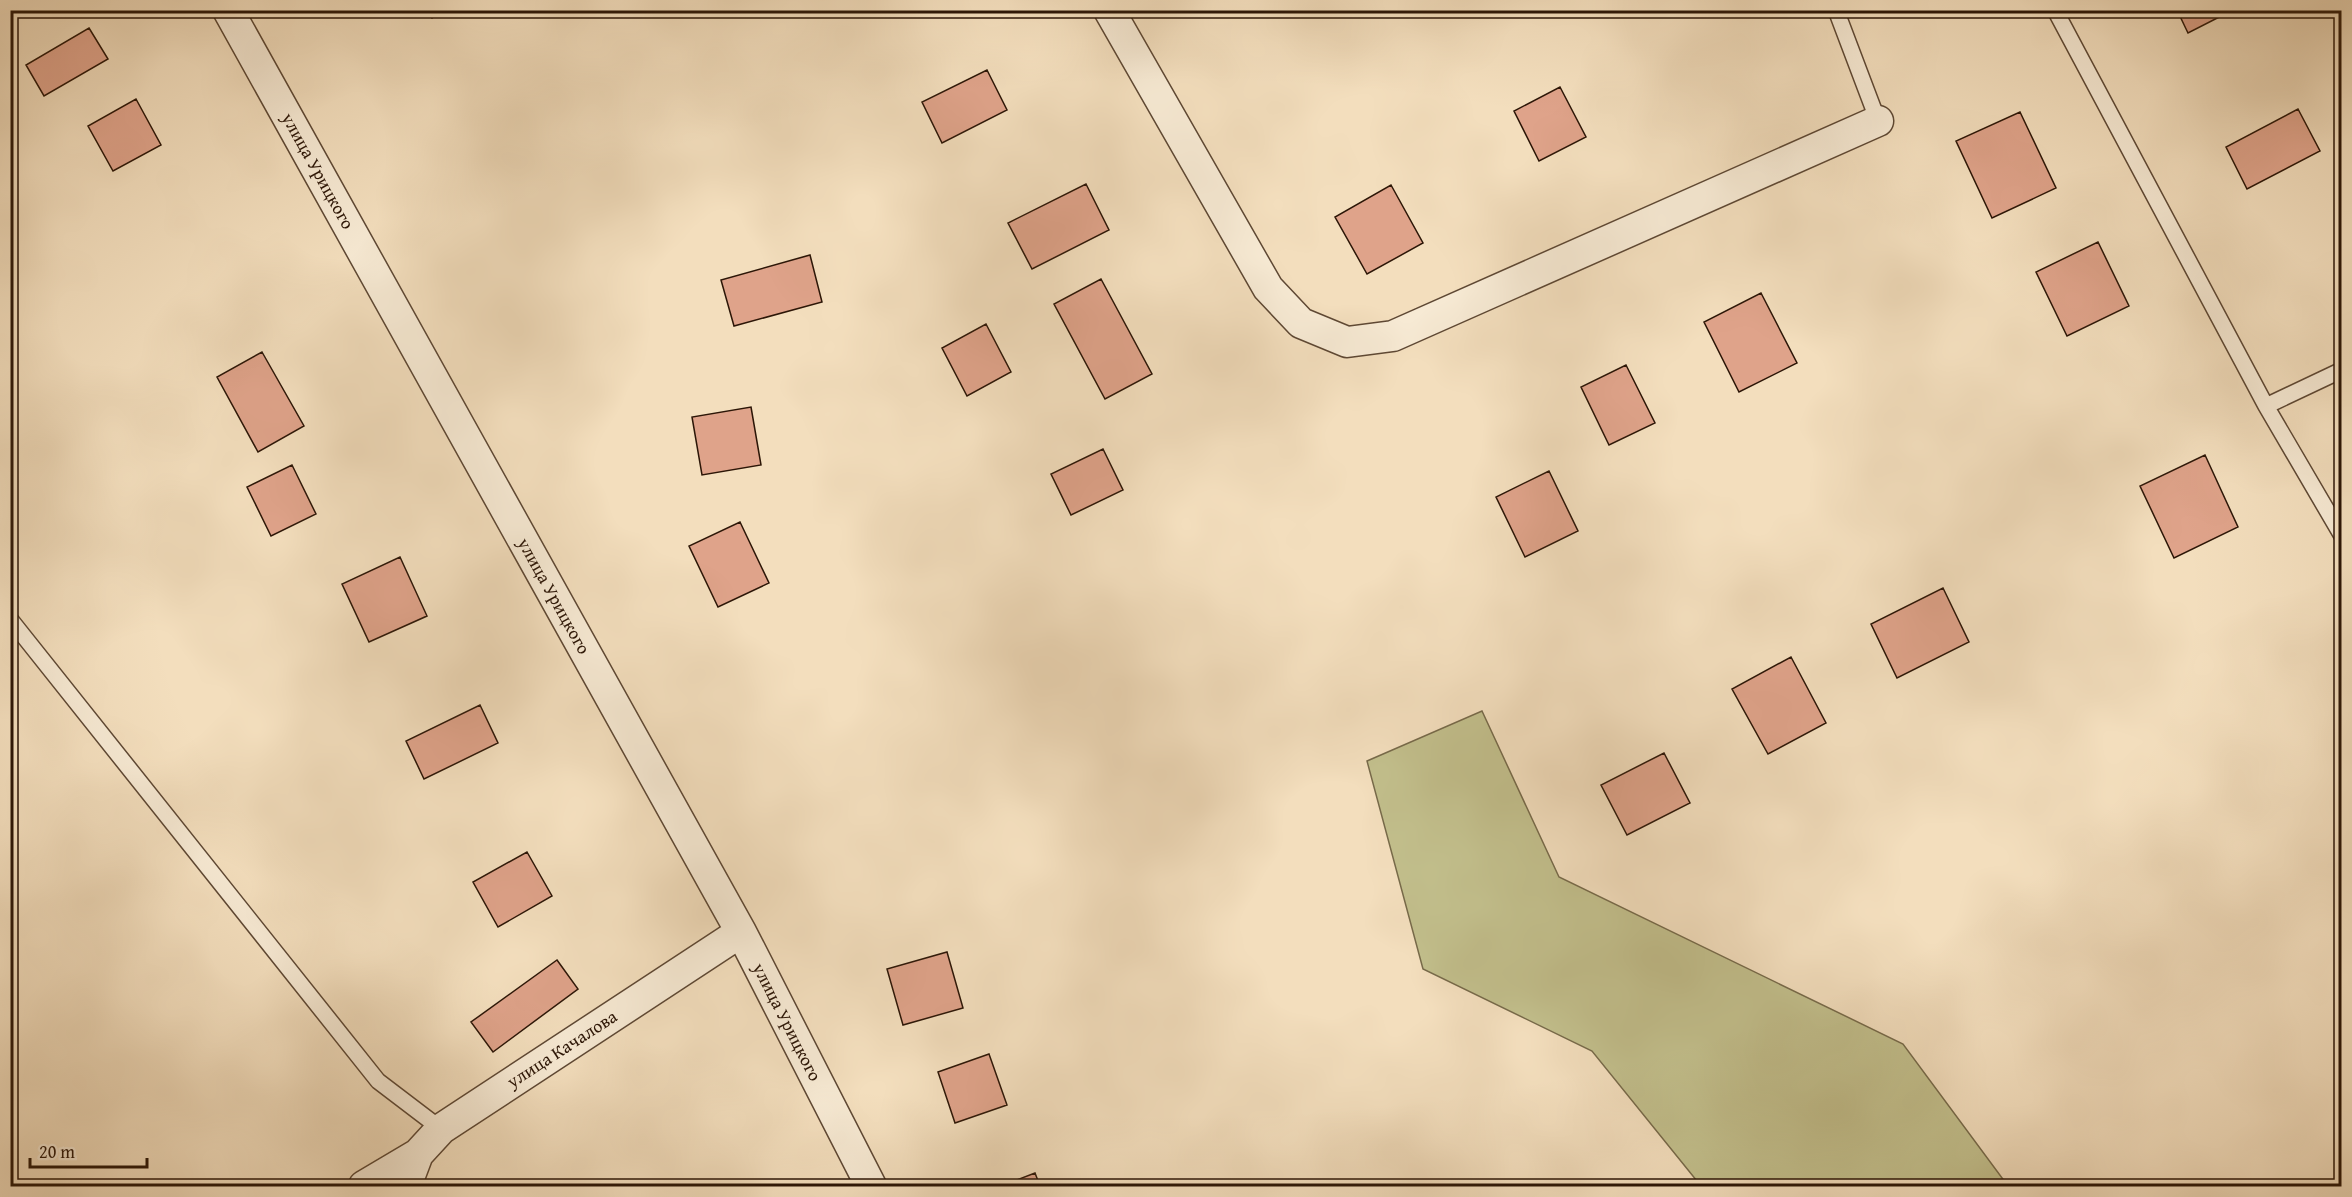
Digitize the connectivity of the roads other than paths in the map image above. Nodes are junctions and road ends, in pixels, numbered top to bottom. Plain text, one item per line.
1 (228, 10) edge
2 (1109, 10) edge
3 (1836, 10) edge
4 (2055, 10) edge
5 (1878, 121) joint
6 (2342, 370) edge
7 (2266, 406) junction
8 (2342, 536) edge
9 (10, 619) edge
10 (741, 932) junction
11 (441, 1129) junction
12 (418, 1154) junction
13 (364, 1186) edge
14 (406, 1186) edge
15 (871, 1186) edge

1 - 10 street, улица Урицкого
2 - 5 street
3 - 5 lane
4 - 7 lane
6 - 7 lane
7 - 8 lane
9 - 11 lane
10 - 11 street, улица Качалова
10 - 15 street, улица Урицкого
11 - 12 street, улица Качалова
12 - 13 street
12 - 14 street, улица Качалова

